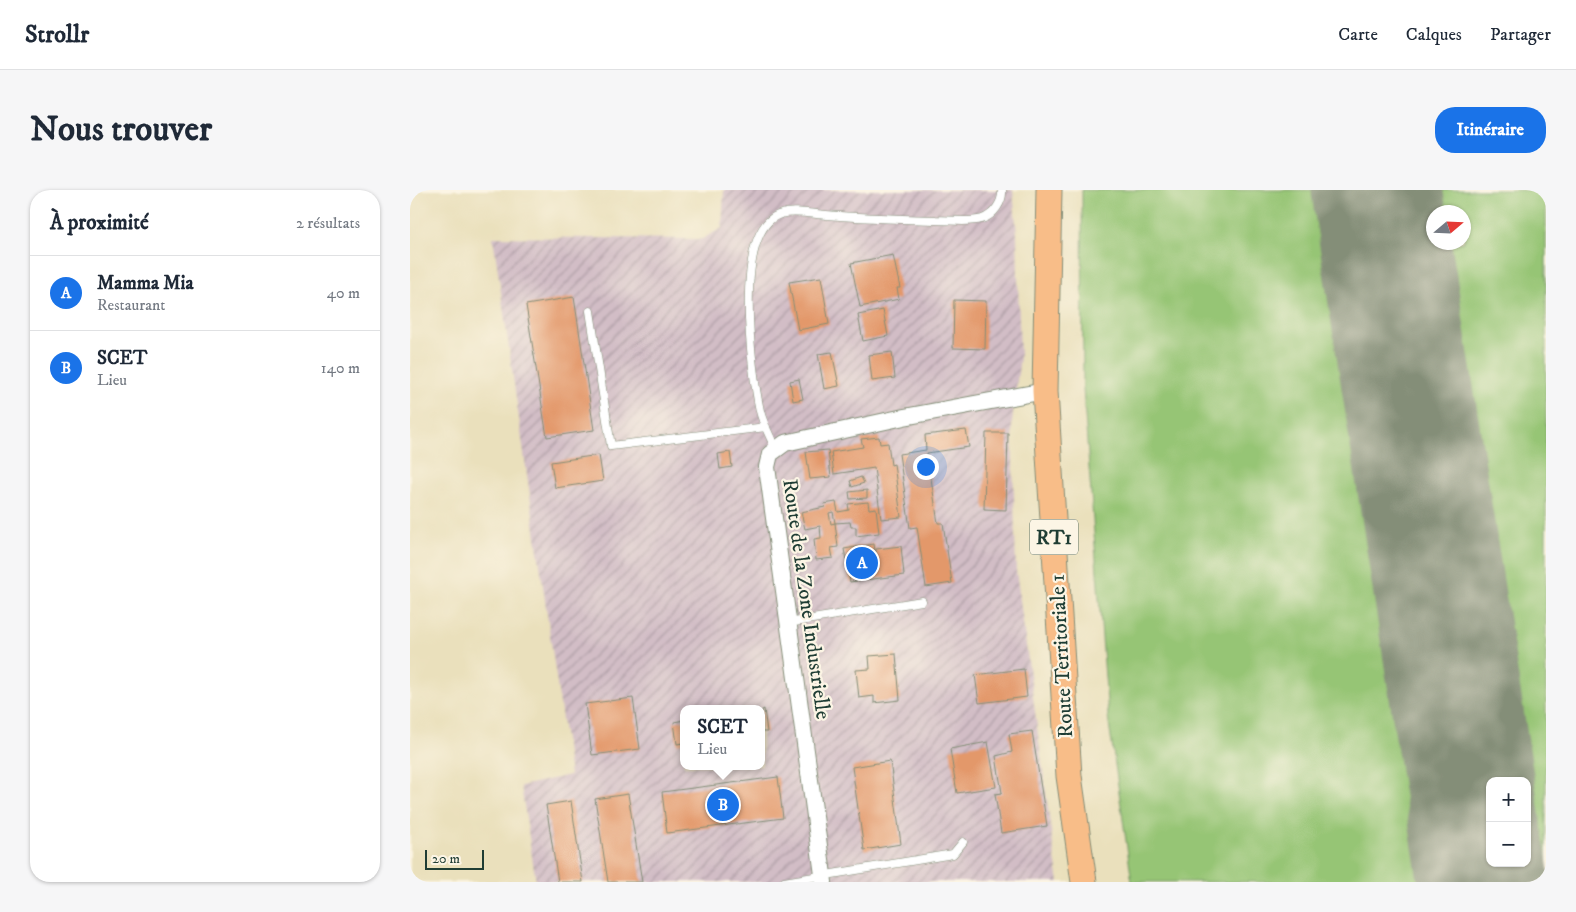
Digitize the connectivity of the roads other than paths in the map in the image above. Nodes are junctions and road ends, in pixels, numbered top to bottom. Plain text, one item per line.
1 (1002, 190) edge
2 (1048, 190) edge
3 (590, 311) dead end
4 (1045, 391) junction
5 (766, 427) junction
6 (776, 450) junction
7 (922, 601) dead end
8 (788, 623) junction
9 (963, 842) dead end
10 (824, 879) edge
11 (784, 882) edge
12 (1084, 882) edge

1 - 5 lane
2 - 4 main road, Route Territoriale 1 / RT1
3 - 5 lane
4 - 6 street, Route de la Zone Industrielle
4 - 12 main road, Route Territoriale 1 / RT1
5 - 6 lane
6 - 8 street, Route de la Zone Industrielle
7 - 8 lane
8 - 10 street, Route de la Zone Industrielle
9 - 10 lane
10 - 11 lane

